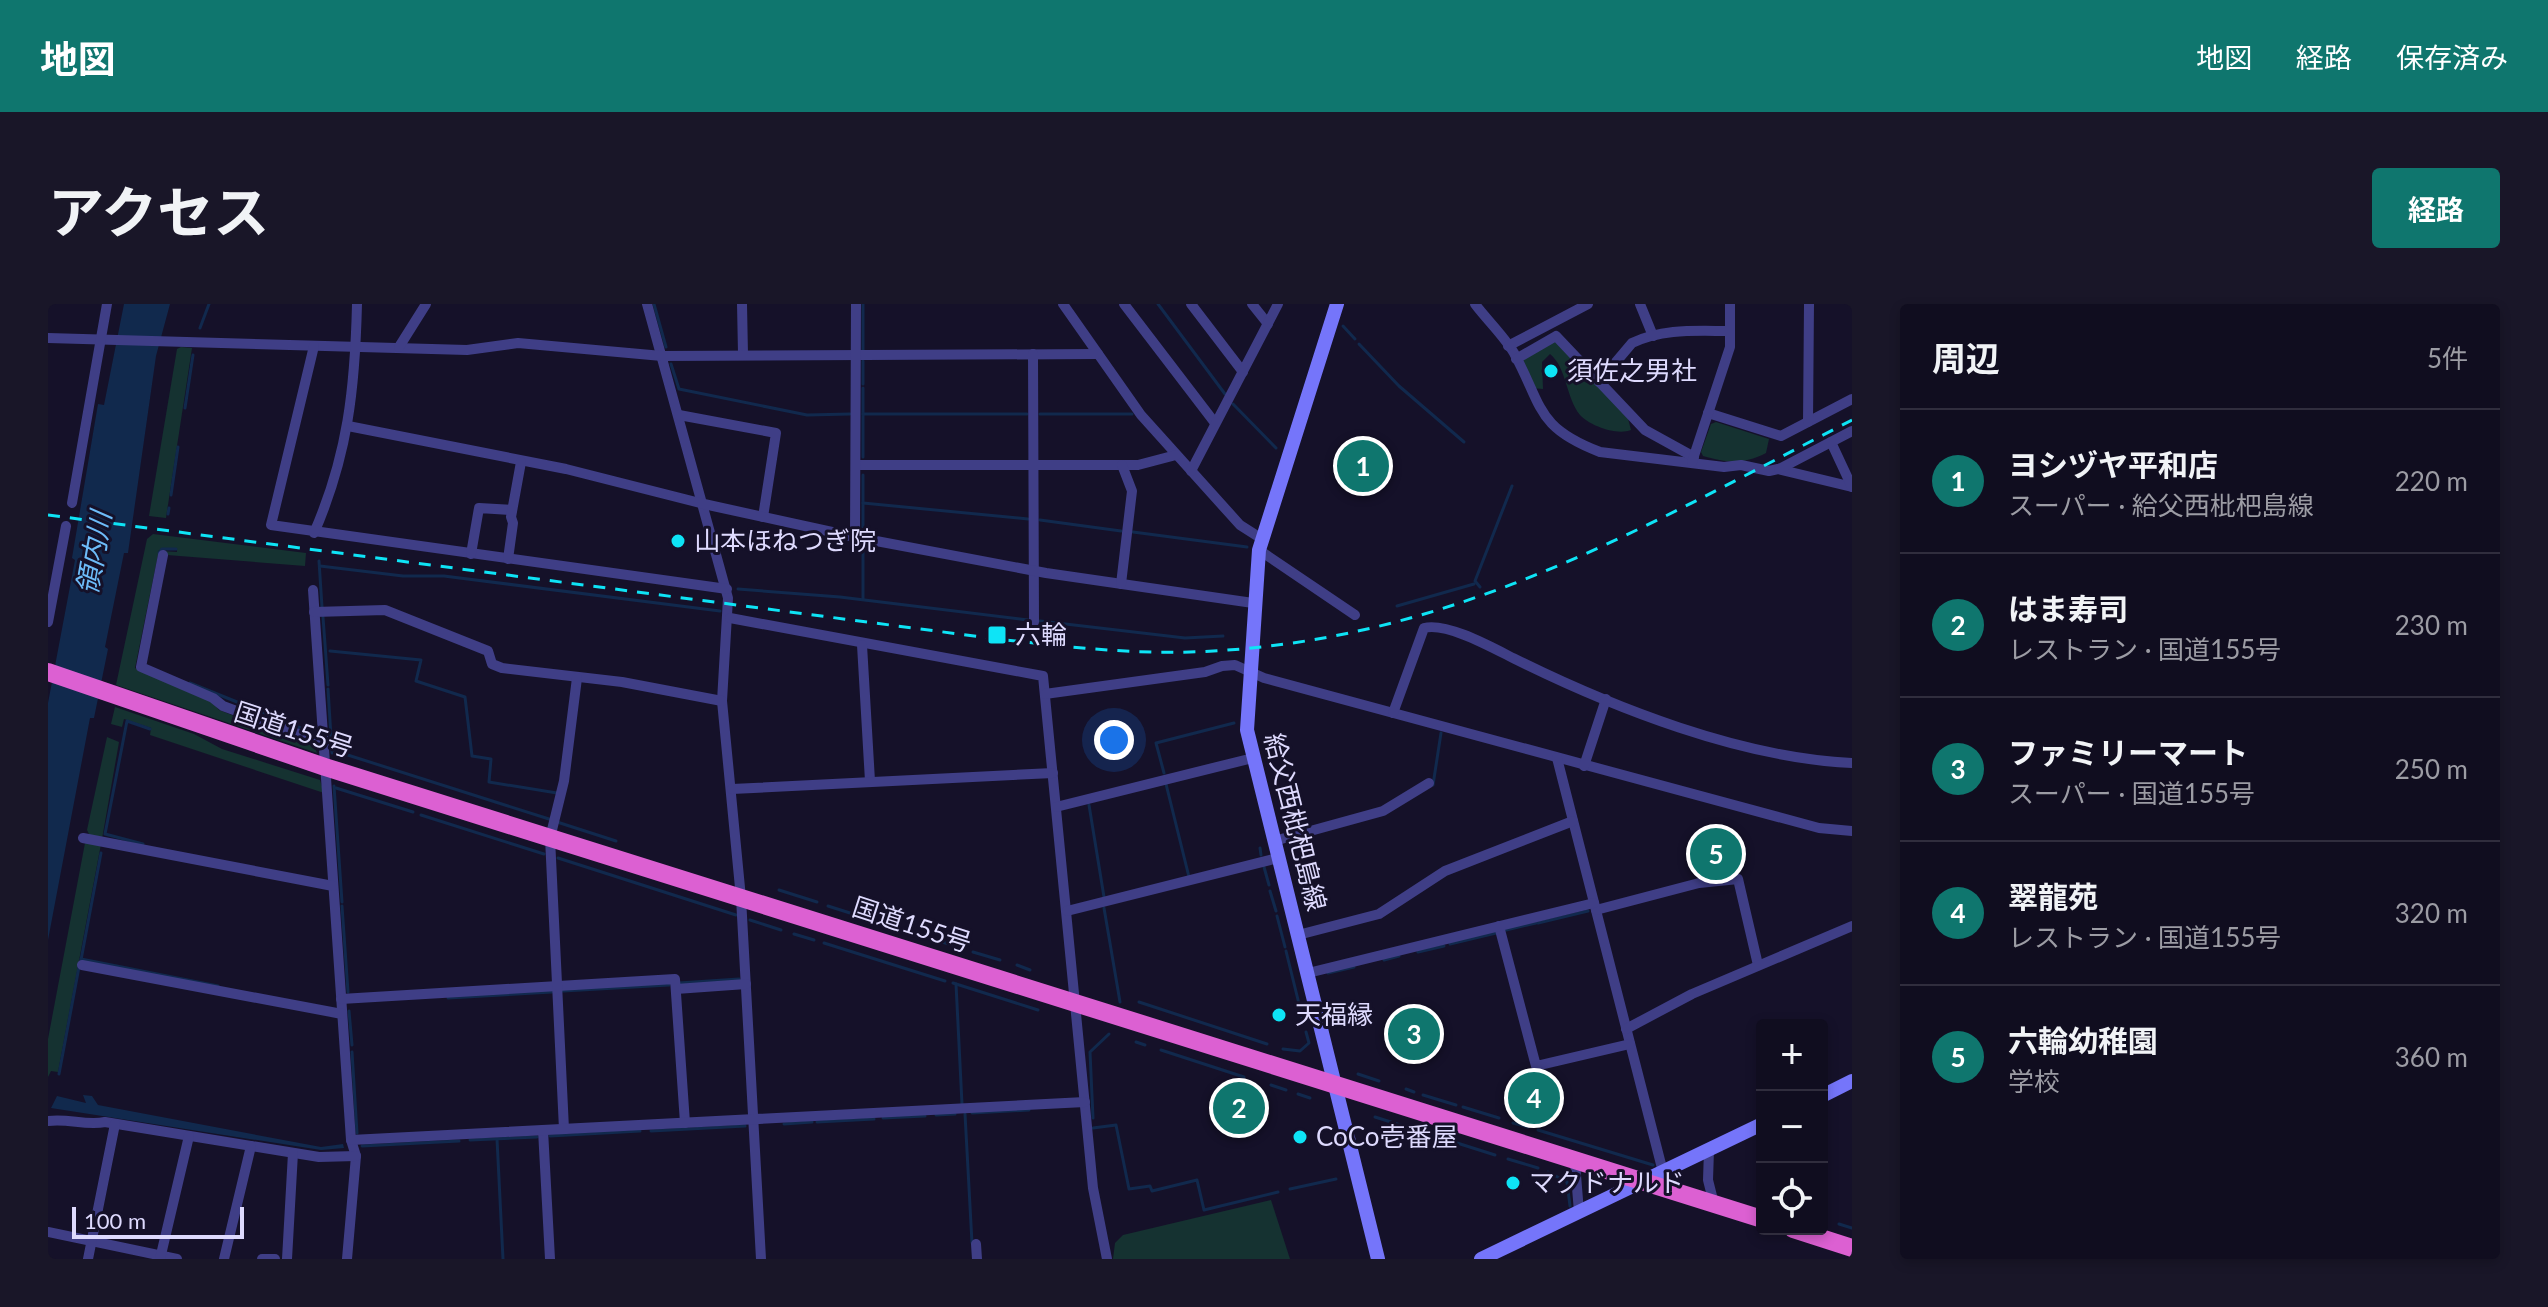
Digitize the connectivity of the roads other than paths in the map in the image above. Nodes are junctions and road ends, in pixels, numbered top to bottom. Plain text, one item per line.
1 (107, 304) edge
2 (357, 304) edge
3 (426, 304) edge
4 (647, 304) edge
5 (742, 304) edge
6 (856, 304) edge
7 (1063, 304) edge
8 (1124, 304) edge
9 (1191, 304) edge
10 (1252, 304) edge
11 (1278, 304) edge
12 (1337, 304) edge
13 (1475, 304) edge
14 (1588, 304) edge
15 (1640, 304) edge
16 (1730, 304) edge
17 (1743, 304) edge
18 (1809, 304) edge
19 (1268, 324) junction
20 (1730, 331) junction
21 (1653, 336) junction
22 (48, 338) edge
23 (98, 339) junction
24 (314, 346) junction
25 (1508, 346) junction
26 (356, 347) junction
27 (399, 347) junction
28 (743, 354) junction
29 (856, 354) junction
30 (1033, 354) junction
31 (1098, 354) junction
32 (662, 356) junction
33 (1516, 359) junction
34 (1243, 372) junction
35 (1599, 382) junction
36 (1852, 399) edge
37 (1708, 413) junction
38 (679, 415) junction
39 (1808, 422) junction
40 (1215, 423) junction
41 (348, 426) junction
42 (1852, 431) edge
43 (1831, 442) junction
44 (1176, 455) junction
45 (1693, 460) junction
46 (521, 462) junction
47 (856, 465) junction
48 (1034, 465) junction
49 (1122, 465) junction
50 (1778, 469) junction
51 (1191, 471) junction
52 (1852, 487) edge
53 (72, 503) dead end
54 (704, 504) junction
55 (512, 510) junction
56 (763, 517) junction
57 (66, 526) dead end
58 (314, 533) junction
59 (855, 537) junction
60 (1260, 544) junction
61 (471, 554) junction
62 (163, 555) dead end
63 (508, 559) junction
64 (1034, 570) junction
65 (1121, 584) junction
66 (727, 589) junction
67 (313, 590) dead end
68 (1253, 603) junction
69 (314, 612) junction
70 (1355, 615) dead end
71 (730, 618) junction
72 (48, 622) edge
73 (1034, 622) dead end
74 (862, 645) junction
75 (48, 672) edge
76 (1249, 673) junction
77 (577, 678) junction
78 (1045, 694) junction
79 (1606, 699) junction
80 (722, 701) junction
81 (1393, 713) junction
82 (323, 743) junction
83 (1253, 758) junction
84 (1557, 758) junction
85 (1852, 763) edge
86 (1584, 766) junction
87 (325, 767) junction
88 (1053, 773) junction
89 (870, 781) junction
90 (1429, 783) dead end
91 (732, 789) junction
92 (1056, 807) junction
93 (1573, 821) junction
94 (1852, 831) edge
95 (83, 838) dead end
96 (550, 838) junction
97 (1274, 841) junction
98 (1278, 858) junction
99 (333, 886) junction
100 (741, 898) junction
101 (1595, 906) junction
102 (1067, 911) junction
103 (1499, 926) junction
104 (1852, 926) edge
105 (1298, 935) junction
106 (82, 965) dead end
107 (1758, 965) junction
108 (1308, 973) junction
109 (746, 984) junction
110 (558, 988) junction
111 (676, 989) junction
112 (341, 999) junction
113 (1077, 1004) junction
114 (342, 1014) junction
115 (1626, 1029) junction
116 (1630, 1044) junction
117 (1852, 1081) edge
118 (1336, 1087) junction
119 (1828, 1093) edge
120 (1085, 1102) junction
121 (753, 1120) junction
122 (48, 1121) edge
123 (685, 1123) junction
124 (115, 1124) junction
125 (1756, 1127) edge
126 (564, 1129) junction
127 (543, 1130) junction
128 (189, 1136) junction
129 (351, 1140) junction
130 (251, 1146) junction
131 (1709, 1150) junction
132 (293, 1153) junction
133 (356, 1156) junction
134 (1575, 1163) junction
135 (1663, 1172) junction
136 (1639, 1183) junction
137 (1714, 1204) junction
138 (1579, 1212) junction
139 (1756, 1217) edge
140 (48, 1232) edge
141 (1812, 1235) edge
142 (92, 1241) junction
143 (976, 1244) dead end
144 (1852, 1248) edge
145 (160, 1257) edge
146 (88, 1259) edge
147 (177, 1259) edge
148 (224, 1259) edge
149 (262, 1259) edge
150 (275, 1259) edge
151 (287, 1259) edge
152 (347, 1259) edge
153 (550, 1259) edge
154 (761, 1259) edge
155 (977, 1259) edge
156 (1107, 1259) edge
157 (1378, 1259) edge
158 (1481, 1259) edge

1 - 23 street
2 - 26 street
3 - 27 street
4 - 32 street
5 - 28 street
6 - 29 street
7 - 31 street
8 - 40 street
9 - 34 street
10 - 19 street
11 - 19 street
12 - 60 main road, 給父西枇杷島線
13 - 25 street
14 - 25 street
15 - 21 street
16 - 17 street
16 - 20 street
18 - 39 street
19 - 34 street
20 - 21 street
20 - 37 street
21 - 35 street
22 - 23 street
23 - 24 street
23 - 53 street
24 - 26 street
24 - 58 street
25 - 33 street
26 - 27 street
26 - 41 street
27 - 32 street
28 - 29 street
28 - 32 street
29 - 30 street
29 - 47 street
30 - 31 street
30 - 48 street
31 - 44 street
32 - 38 street
33 - 35 street
33 - 45 street
34 - 40 street
35 - 45 street
36 - 39 street
37 - 39 street
37 - 45 street
38 - 54 street
38 - 56 street
40 - 51 street
41 - 46 street
41 - 58 street
42 - 43 street
43 - 50 street
43 - 52 street
44 - 49 street
44 - 51 street
45 - 50 street
46 - 54 street
46 - 55 street
47 - 48 street
47 - 59 street
48 - 49 street
48 - 64 street
49 - 65 street
50 - 52 street
51 - 60 street
54 - 56 street
54 - 66 street
55 - 61 street
55 - 63 street
56 - 59 street
57 - 72 street
58 - 61 street
59 - 64 street
60 - 68 main road, 給父西枇杷島線
60 - 70 street
61 - 63 street
62 - 82 street
63 - 66 street
64 - 65 street
64 - 73 street
65 - 68 street
66 - 71 street
67 - 69 street
68 - 76 main road, 給父西枇杷島線
69 - 77 street
69 - 82 street
71 - 74 street
71 - 80 street
74 - 78 street
74 - 89 street
75 - 87 highway, 国道155号
76 - 78 street
76 - 81 street
76 - 83 main road, 給父西枇杷島線
77 - 80 street
77 - 96 street
78 - 88 street
79 - 81 street
79 - 85 street
79 - 86 street
80 - 91 street
81 - 84 street
82 - 87 street
83 - 92 street
83 - 97 main road, 給父西枇杷島線
84 - 86 street
84 - 93 street
86 - 94 street
87 - 96 highway, 国道155号
87 - 99 street
88 - 89 street
88 - 92 street
89 - 91 street
90 - 97 street
91 - 100 street
92 - 102 street
93 - 101 street
93 - 105 street
95 - 99 street
96 - 100 highway, 国道155号
96 - 110 street
97 - 98 main road, 給父西枇杷島線
98 - 102 street
98 - 105 main road, 給父西枇杷島線
99 - 112 street
100 - 109 street
100 - 113 highway, 国道155号
101 - 103 street
101 - 107 street
101 - 115 street
102 - 113 street
103 - 108 street
103 - 116 street
104 - 107 street
105 - 108 main road, 給父西枇杷島線
106 - 114 street
107 - 115 street
108 - 118 main road, 給父西枇杷島線
109 - 111 street
109 - 121 street
110 - 111 street
110 - 112 street
110 - 126 street
111 - 123 street
112 - 114 street
113 - 118 highway, 国道155号
113 - 120 street
114 - 129 street
115 - 116 street
116 - 135 street
117 - 119 main road
118 - 134 highway, 国道155号
118 - 157 main road, 給父西枇杷島線
120 - 121 street
120 - 156 street
121 - 123 street
121 - 154 street
122 - 124 street
123 - 126 street
124 - 128 street
124 - 142 street
125 - 131 main road
126 - 127 street
127 - 129 street
127 - 153 street
128 - 130 street
128 - 145 street
129 - 133 street
130 - 132 street
130 - 148 street
131 - 135 main road
131 - 137 street
132 - 133 street
132 - 151 street
133 - 152 street
134 - 136 highway, 国道155号
134 - 138 street
135 - 136 main road
136 - 137 highway, 国道155号
136 - 138 main road
137 - 139 highway, 国道155号
138 - 158 main road
140 - 142 street
141 - 144 highway
142 - 145 street
142 - 146 street
143 - 155 street
145 - 147 street
149 - 150 street

